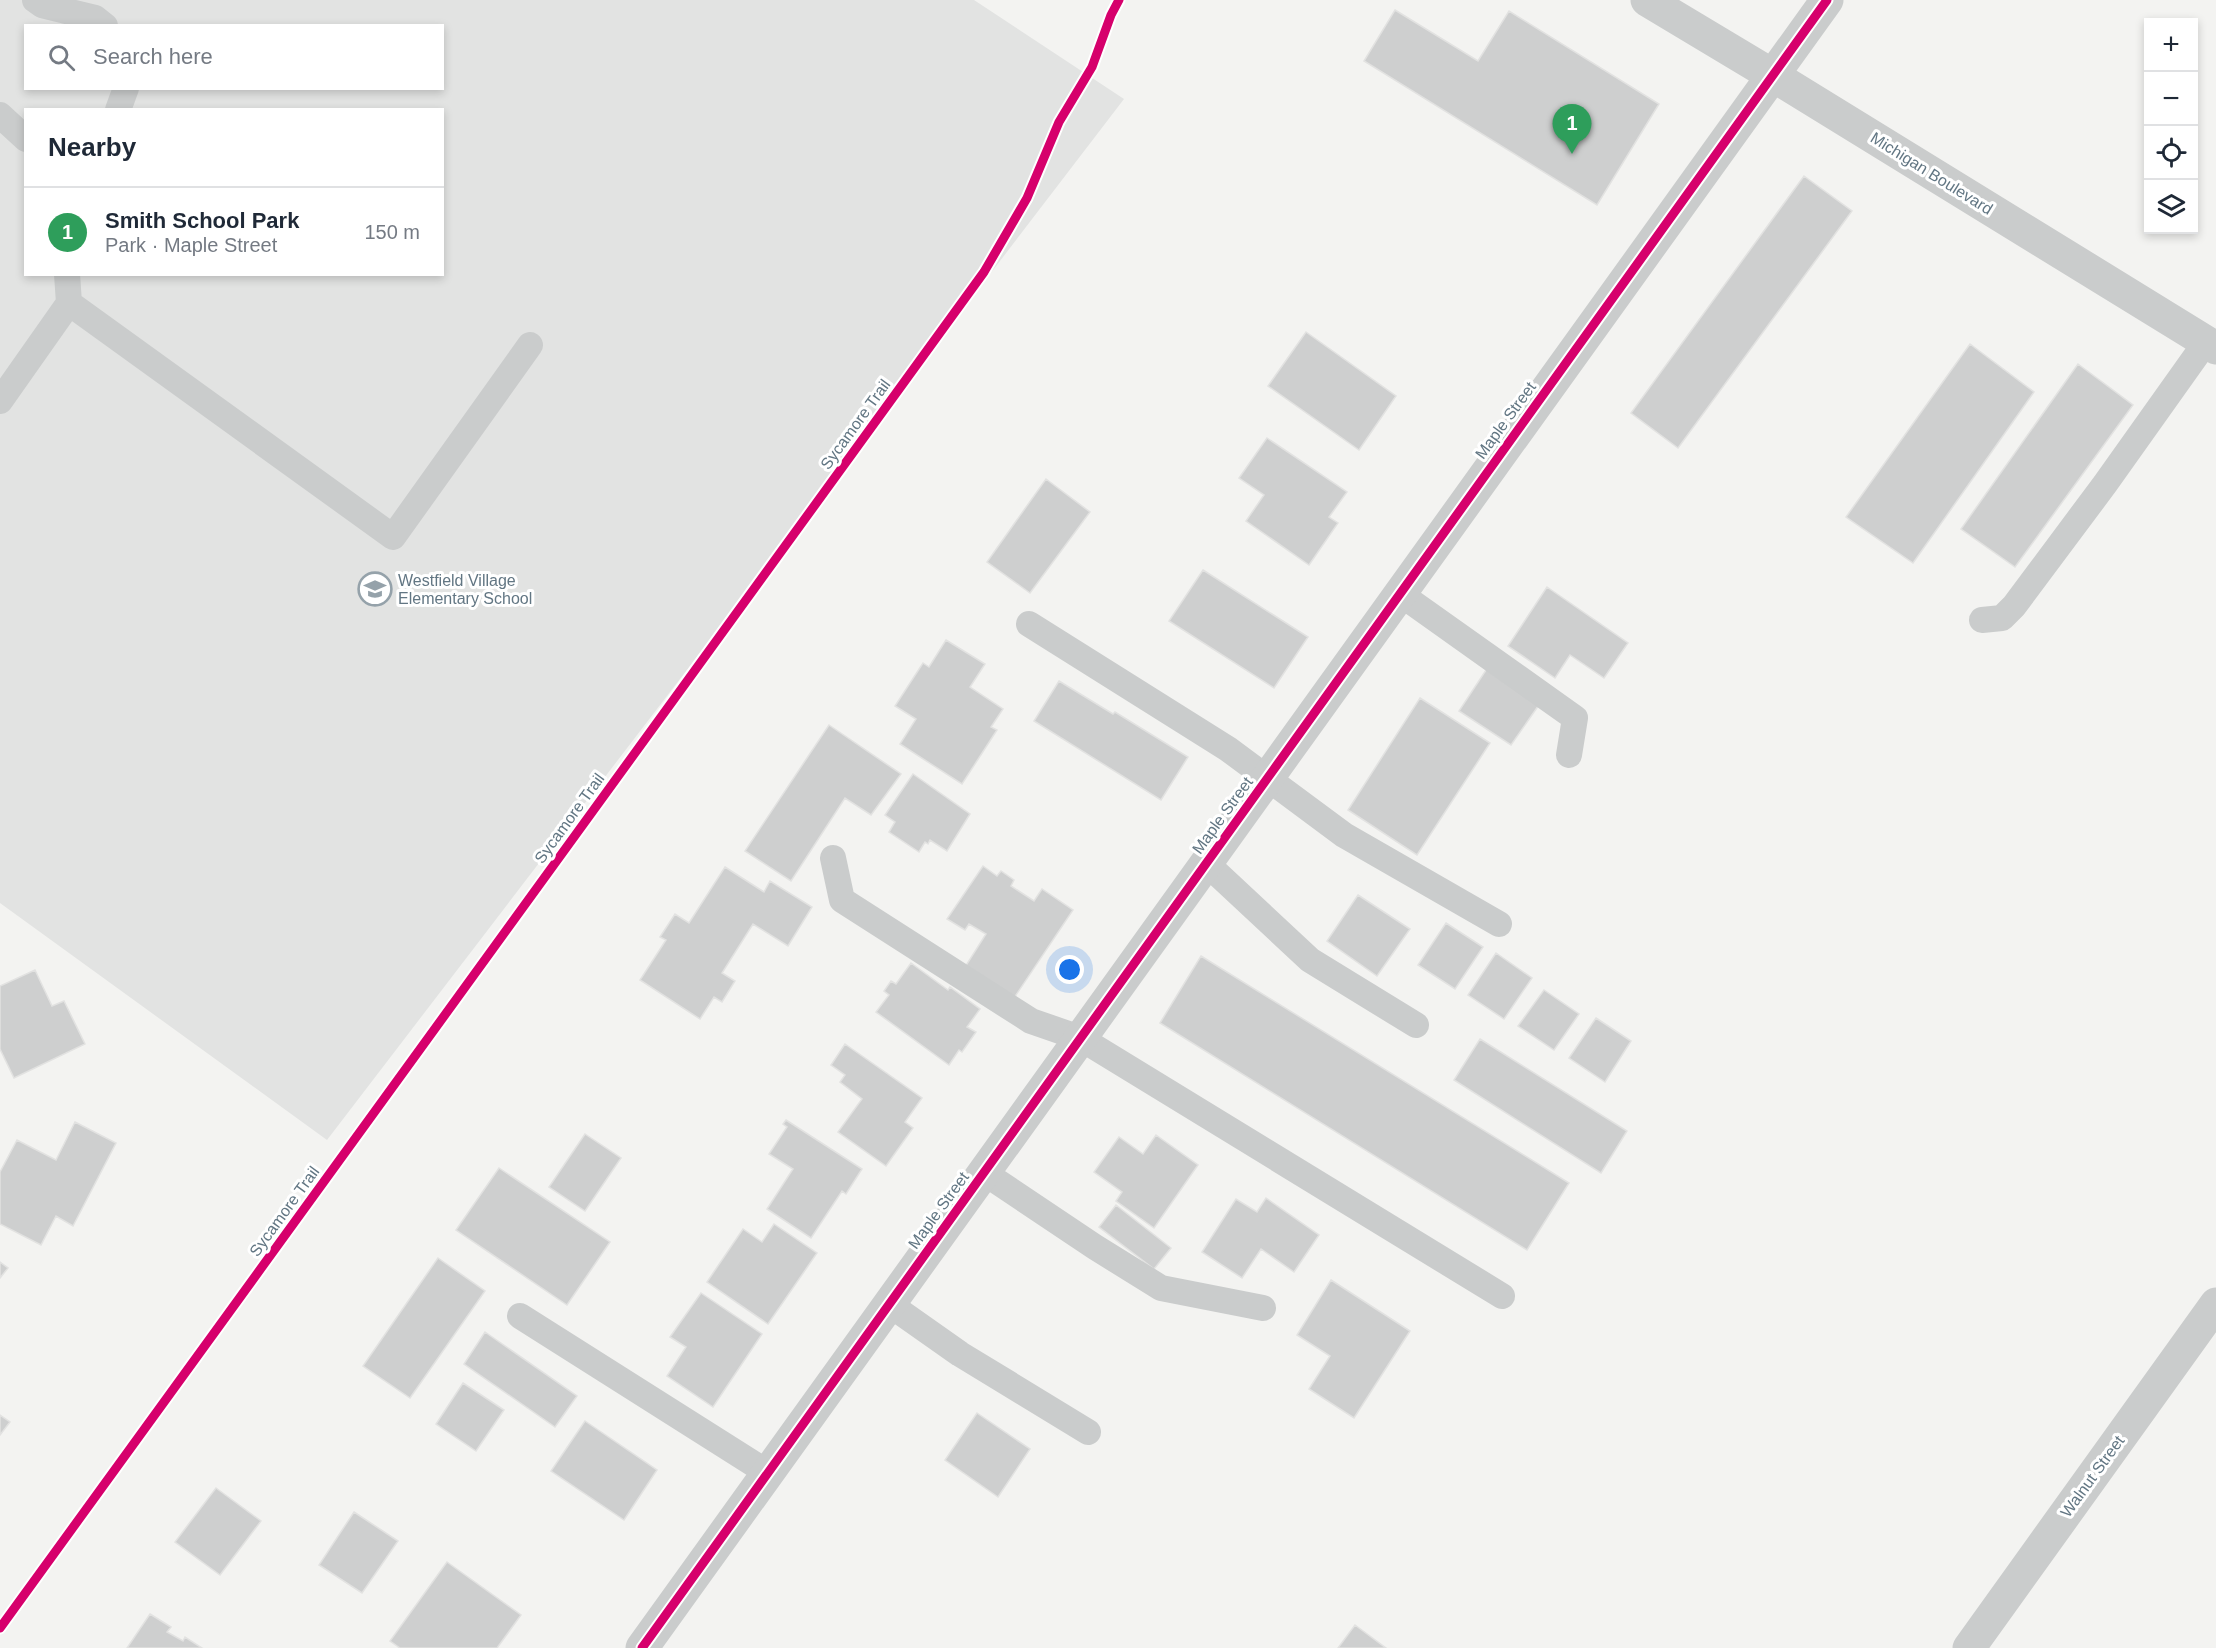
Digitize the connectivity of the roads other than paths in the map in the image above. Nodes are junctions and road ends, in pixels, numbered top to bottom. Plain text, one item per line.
1 (35, 0) edge
2 (1647, 0) edge
3 (1827, 0) edge
4 (102, 24) edge
5 (1772, 75) junction
6 (125, 90) edge
7 (119, 108) edge
8 (0, 115) edge
9 (24, 137) edge
10 (67, 276) edge
11 (69, 303) junction
12 (530, 345) dead end
13 (2211, 345) edge
14 (0, 401) edge
15 (1399, 593) junction
16 (1982, 620) dead end
17 (1029, 624) dead end
18 (1569, 755) dead end
19 (1266, 779) junction
20 (833, 858) dead end
21 (1206, 863) junction
22 (1499, 924) dead end
23 (1416, 1025) dead end
24 (1080, 1038) junction
25 (983, 1172) junction
26 (1502, 1296) dead end
27 (890, 1304) junction
28 (2216, 1304) edge
29 (1263, 1308) dead end
30 (520, 1316) dead end
31 (1088, 1432) dead end
32 (768, 1473) junction
33 (642, 1648) edge
34 (1969, 1648) edge

1 - 4 lane
2 - 5 street, Michigan Boulevard
3 - 5 street, Maple Street
5 - 13 street, Michigan Boulevard
5 - 15 street, Maple Street
6 - 7 lane
8 - 9 lane
10 - 11 lane
11 - 12 lane
11 - 14 lane
13 - 16 lane
15 - 18 lane
15 - 19 street, Maple Street
17 - 19 lane
19 - 21 street, Maple Street
19 - 22 lane
20 - 24 lane
21 - 23 lane
21 - 24 street, Maple Street
24 - 25 street, Maple Street
24 - 26 lane
25 - 27 street, Maple Street
25 - 29 lane
27 - 31 lane
27 - 32 street, Maple Street
28 - 34 street, Walnut Street
30 - 32 lane
32 - 33 street, Maple Street

